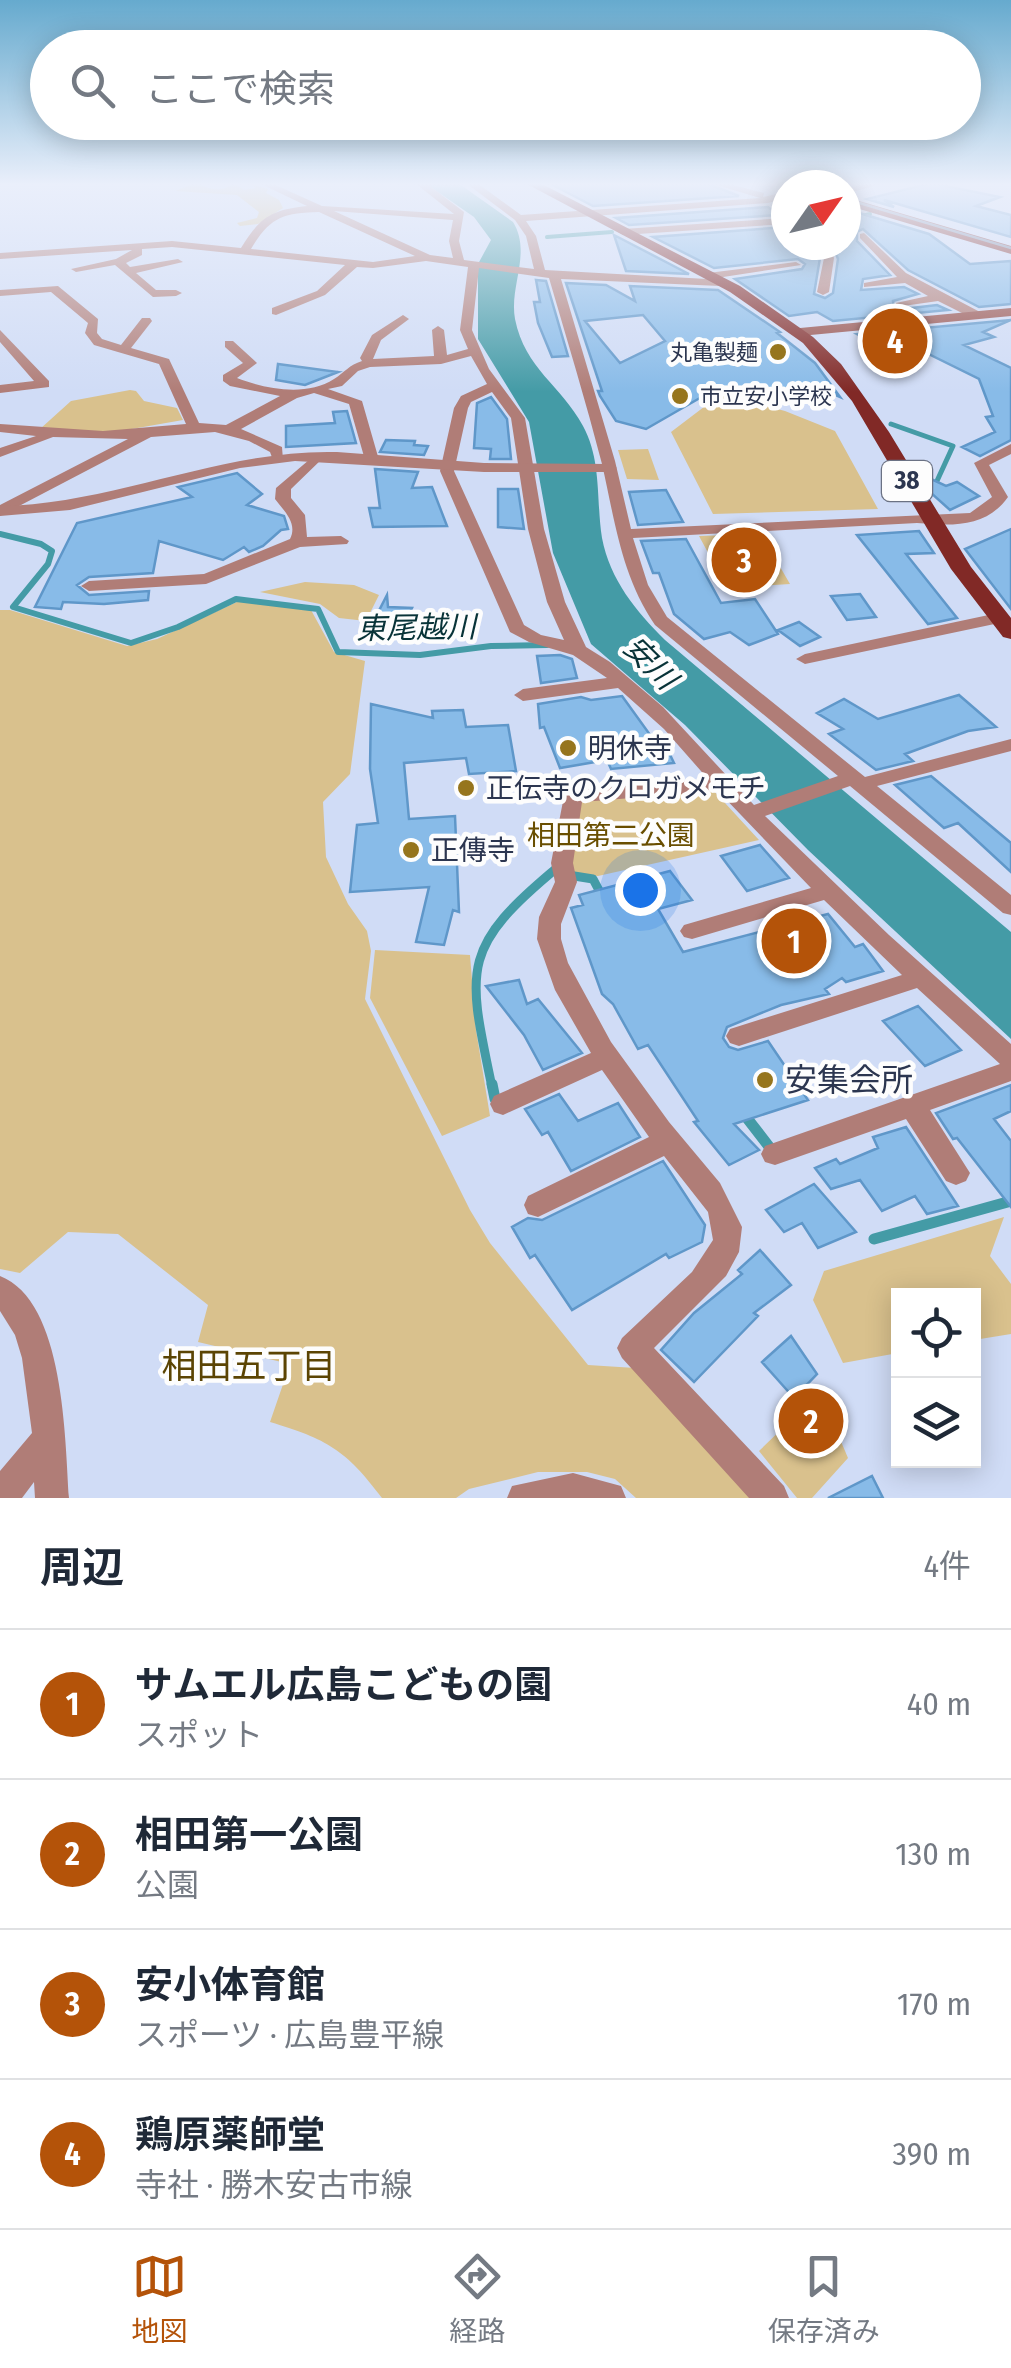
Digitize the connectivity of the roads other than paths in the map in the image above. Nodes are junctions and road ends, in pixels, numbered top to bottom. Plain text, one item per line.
1 (29, 253) edge
2 (138, 253) edge
3 (262, 253) edge
4 (417, 253) edge
5 (457, 253) edge
6 (536, 253) edge
7 (663, 253) edge
8 (876, 253) edge
9 (0, 256) edge
10 (428, 258) junction
11 (829, 260) edge
12 (459, 261) junction
13 (178, 262) dead end
14 (354, 263) junction
15 (476, 264) junction
16 (796, 265) dead end
17 (124, 266) junction
18 (76, 269) dead end
19 (541, 273) junction
20 (714, 280) junction
21 (903, 280) junction
22 (868, 286) dead end
23 (823, 292) dead end
24 (0, 293) edge
25 (176, 293) dead end
26 (939, 298) junction
27 (900, 305) dead end
28 (276, 312) dead end
29 (1011, 312) edge
30 (976, 315) junction
31 (403, 319) dead end
32 (146, 321) dead end
33 (438, 330) dead end
34 (800, 332) junction
35 (0, 334) edge
36 (230, 344) dead end
37 (124, 350) junction
38 (473, 352) junction
39 (441, 360) junction
40 (370, 362) junction
41 (496, 385) junction
42 (0, 389) edge
43 (319, 391) junction
44 (292, 395) junction
45 (193, 425) junction
46 (0, 428) edge
47 (230, 429) junction
48 (57, 433) junction
49 (145, 434) junction
50 (1011, 448) edge
51 (0, 452) edge
52 (278, 458) junction
53 (316, 458) junction
54 (372, 460) junction
55 (448, 466) junction
56 (602, 468) junction
57 (529, 470) junction
58 (1004, 499) edge
59 (0, 511) edge
60 (928, 519) junction
61 (624, 534) junction
62 (341, 541) dead end
63 (297, 542) junction
64 (89, 586) dead end
65 (1004, 625) edge
66 (578, 650) junction
67 (805, 659) dead end
68 (622, 682) junction
69 (523, 696) dead end
70 (1011, 745) edge
71 (853, 782) junction
72 (721, 784) junction
73 (750, 814) junction
74 (828, 891) junction
75 (1011, 907) edge
76 (692, 931) dead end
77 (920, 978) junction
78 (739, 1036) dead end
79 (607, 1057) junction
80 (1011, 1058) edge
81 (1011, 1071) edge
82 (504, 1104) dead end
83 (913, 1108) junction
84 (668, 1141) junction
85 (775, 1154) dead end
86 (956, 1174) dead end
87 (538, 1205) dead end
88 (0, 1290) edge
89 (47, 1440) junction
90 (0, 1498) edge
91 (52, 1498) edge
92 (524, 1498) edge
93 (609, 1498) edge
94 (772, 1498) edge

1 - 9 street
2 - 17 street
3 - 14 street
4 - 10 street
5 - 12 street
6 - 19 street
7 - 20 main road, 38
8 - 21 street
10 - 12 street
10 - 14 street
11 - 23 street
12 - 15 street
13 - 17 street
14 - 28 street
15 - 19 street
15 - 38 street
16 - 20 street
17 - 18 street
17 - 25 street
19 - 20 street
19 - 56 street
20 - 34 main road, 38
21 - 22 street
21 - 26 street
24 - 37 street
26 - 27 street
26 - 30 street
29 - 30 main road
30 - 34 main road
31 - 40 street
32 - 37 street
33 - 39 street
34 - 60 main road, 38
35 - 42 street
36 - 44 street
37 - 45 street
38 - 39 street
38 - 41 street
39 - 40 street
40 - 43 street
41 - 55 street
41 - 57 street
43 - 44 street
43 - 54 street
44 - 47 street
45 - 47 street
45 - 49 street
46 - 48 street
47 - 52 street
48 - 49 street
48 - 51 street
49 - 59 street
50 - 58 street
52 - 53 street
52 - 59 street
53 - 54 street
53 - 63 street
54 - 55 street
55 - 57 street
55 - 66 street
56 - 57 street
56 - 61 street
57 - 66 street
58 - 60 street
60 - 61 street
60 - 65 main road, 38
61 - 71 street
62 - 63 street
63 - 64 street
65 - 67 street
66 - 68 street
68 - 69 street
68 - 72 street
70 - 71 street
71 - 73 street
71 - 75 street
72 - 73 street
72 - 79 street
73 - 74 street
74 - 76 street
74 - 77 street
77 - 78 street
77 - 80 street
79 - 82 street
79 - 84 street
81 - 83 street
83 - 85 street
83 - 86 street
84 - 87 street
84 - 94 street
88 - 89 street
89 - 90 street
89 - 91 street
92 - 93 street

